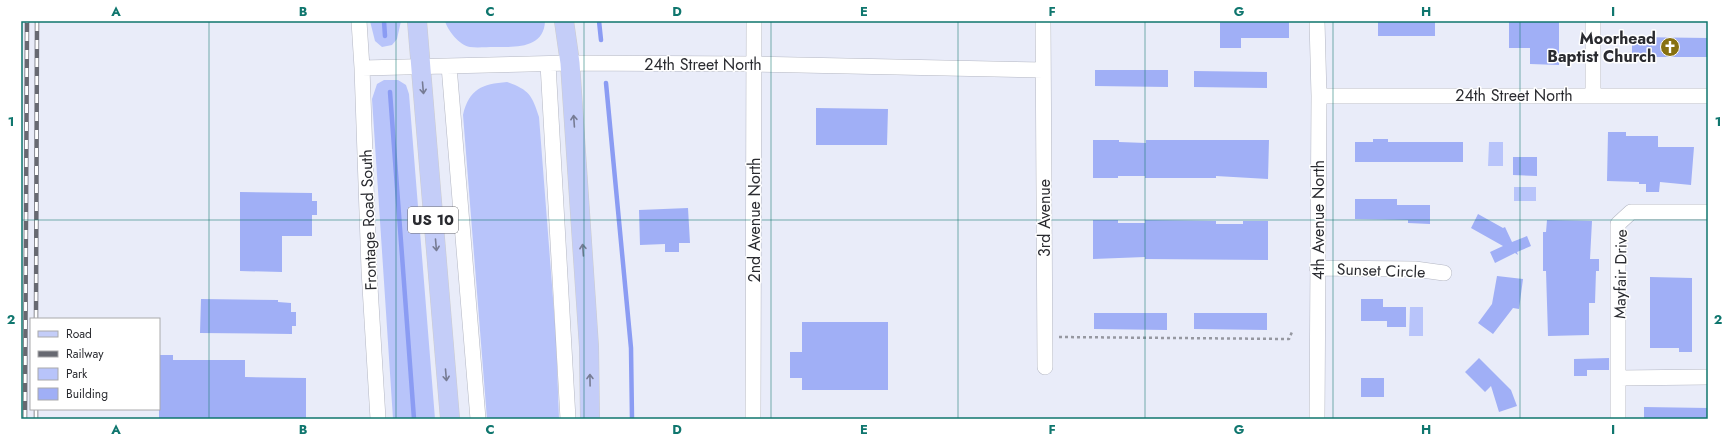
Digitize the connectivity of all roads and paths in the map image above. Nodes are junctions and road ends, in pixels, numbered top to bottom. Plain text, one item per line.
1 (359, 21) edge
2 (417, 21) edge
3 (564, 21) edge
4 (754, 21) edge
5 (1043, 21) edge
6 (1317, 21) edge
7 (1593, 21) edge
8 (570, 63) junction
9 (548, 64) junction
10 (754, 64) junction
11 (421, 66) junction
12 (449, 66) junction
13 (362, 68) junction
14 (1043, 70) junction
15 (1593, 95) junction
16 (1319, 96) junction
17 (1708, 96) edge
18 (1708, 212) edge
19 (1317, 268) junction
20 (1444, 273) dead end
21 (1292, 332) dead end
22 (1045, 337) junction
23 (1045, 367) dead end
24 (1708, 377) edge
25 (1619, 378) junction
26 (378, 419) edge
27 (450, 419) edge
28 (478, 419) edge
29 (568, 419) edge
30 (590, 419) edge
31 (753, 419) edge
32 (1317, 419) edge
33 (1618, 419) edge

1 - 13 street, Frontage Road South
2 - 11 main road, US 10
3 - 8 main road
4 - 10 street, 2nd Avenue North
5 - 14 street, 3rd Avenue
6 - 16 street, 4th Avenue North
7 - 15 street
8 - 9 street, 24th Street North
8 - 10 street, 24th Street North
30 -> 8 main road
9 - 12 street, 24th Street North
9 - 29 street
10 - 14 street, 24th Street North
10 - 31 street, 2nd Avenue North
11 - 12 street, 24th Street North
11 - 13 street, 24th Street North
11 -> 27 main road, US 10
12 - 28 street
13 - 26 street, Frontage Road South
14 - 22 street, 3rd Avenue
15 - 16 street, 24th Street North
15 - 17 street, 24th Street North
16 - 19 street, 4th Avenue North
18 - 25 street, Mayfair Drive
19 - 20 street, Sunset Circle
19 - 32 street, 4th Avenue North
21 - 22 path
22 - 23 street, 3rd Avenue
24 - 25 street
25 - 33 street, Mayfair Drive

